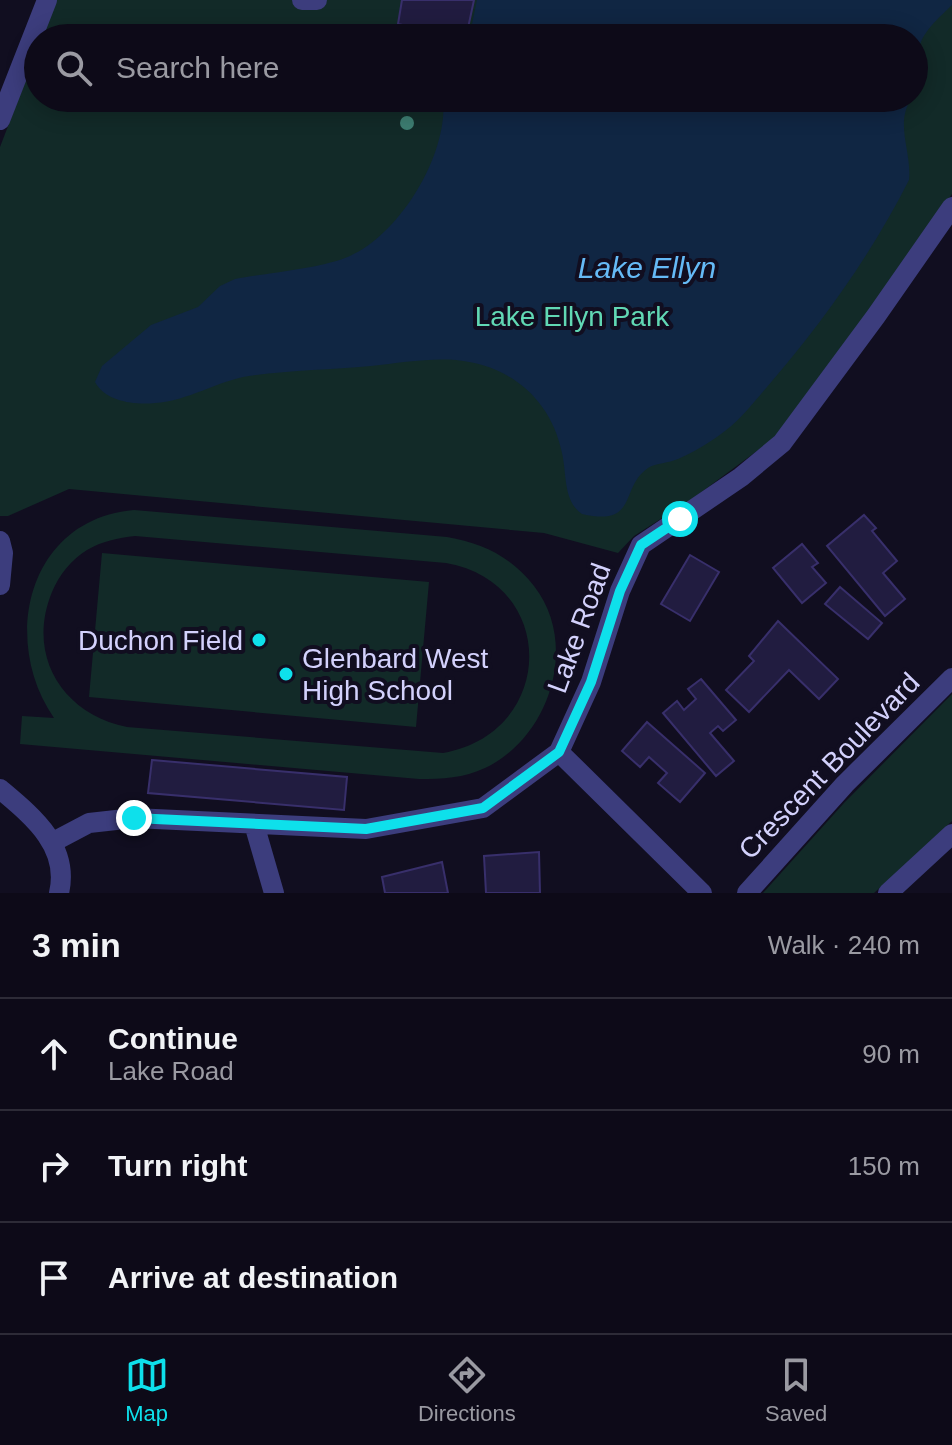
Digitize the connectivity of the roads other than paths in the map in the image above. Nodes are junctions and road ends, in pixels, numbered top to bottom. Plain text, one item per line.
1 (47, 0) edge
2 (302, 0) edge
3 (317, 0) edge
4 (38, 24) edge
5 (24, 59) edge
6 (0, 120) edge
7 (952, 207) edge
8 (0, 541) edge
9 (0, 585) edge
10 (952, 678) edge
11 (559, 752) junction
12 (0, 789) edge
13 (254, 824) junction
14 (952, 834) edge
15 (53, 842) junction
16 (59, 893) edge
17 (274, 893) edge
18 (702, 893) edge
19 (747, 893) edge
20 (888, 893) edge

1 - 4 street
2 - 3 street
5 - 6 street
7 - 11 street, Lake Road
8 - 9 street
10 - 19 street, Crescent Boulevard
11 - 13 street
11 - 18 street
12 - 15 street
13 - 15 street
13 - 17 street
14 - 20 street
15 - 16 street

